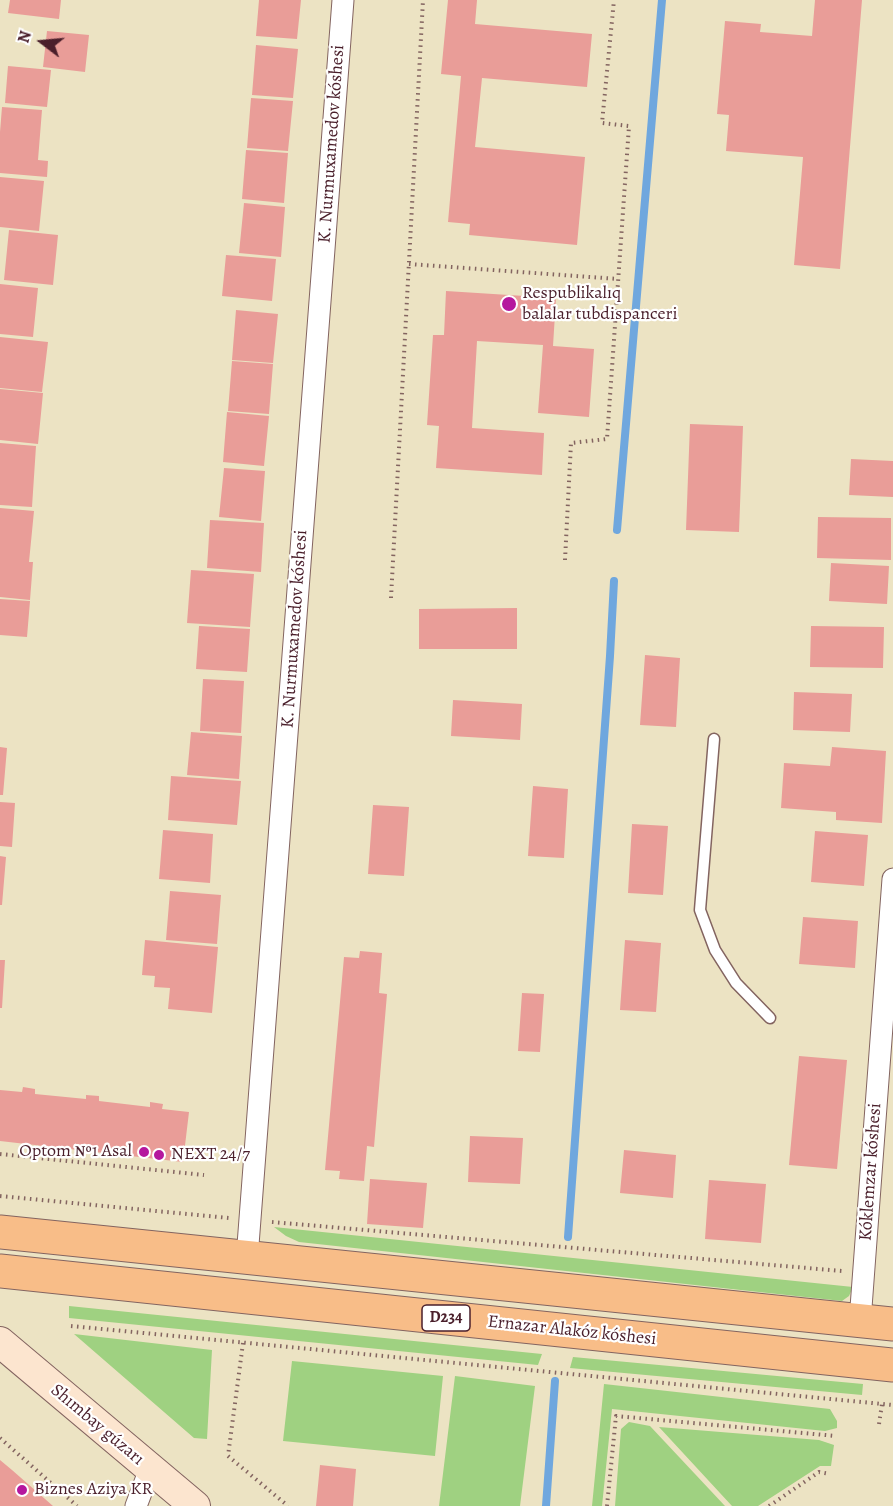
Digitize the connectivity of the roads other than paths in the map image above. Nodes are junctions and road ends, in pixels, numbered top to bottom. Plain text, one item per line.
1 (343, 0) edge
2 (714, 739) dead end
3 (893, 879) edge
4 (770, 1018) dead end
5 (0, 1232) edge
6 (247, 1258) junction
7 (0, 1271) edge
8 (860, 1321) junction
9 (893, 1324) edge
10 (0, 1342) edge
11 (893, 1365) edge
12 (150, 1469) junction
13 (136, 1506) edge
14 (195, 1506) edge

1 - 6 street, K. Nurmuxamedov kóshesi
2 - 4 lane
3 - 8 street, Kóklemzar kóshesi
5 - 6 main road, D234
6 - 8 main road, D234
7 - 11 main road, Ernazar Alakóz kóshesi / D234
8 - 9 main road, D234
10 - 12 street, Shımbay gúzarı
12 - 13 street
12 - 14 street, Shımbay gúzarı

